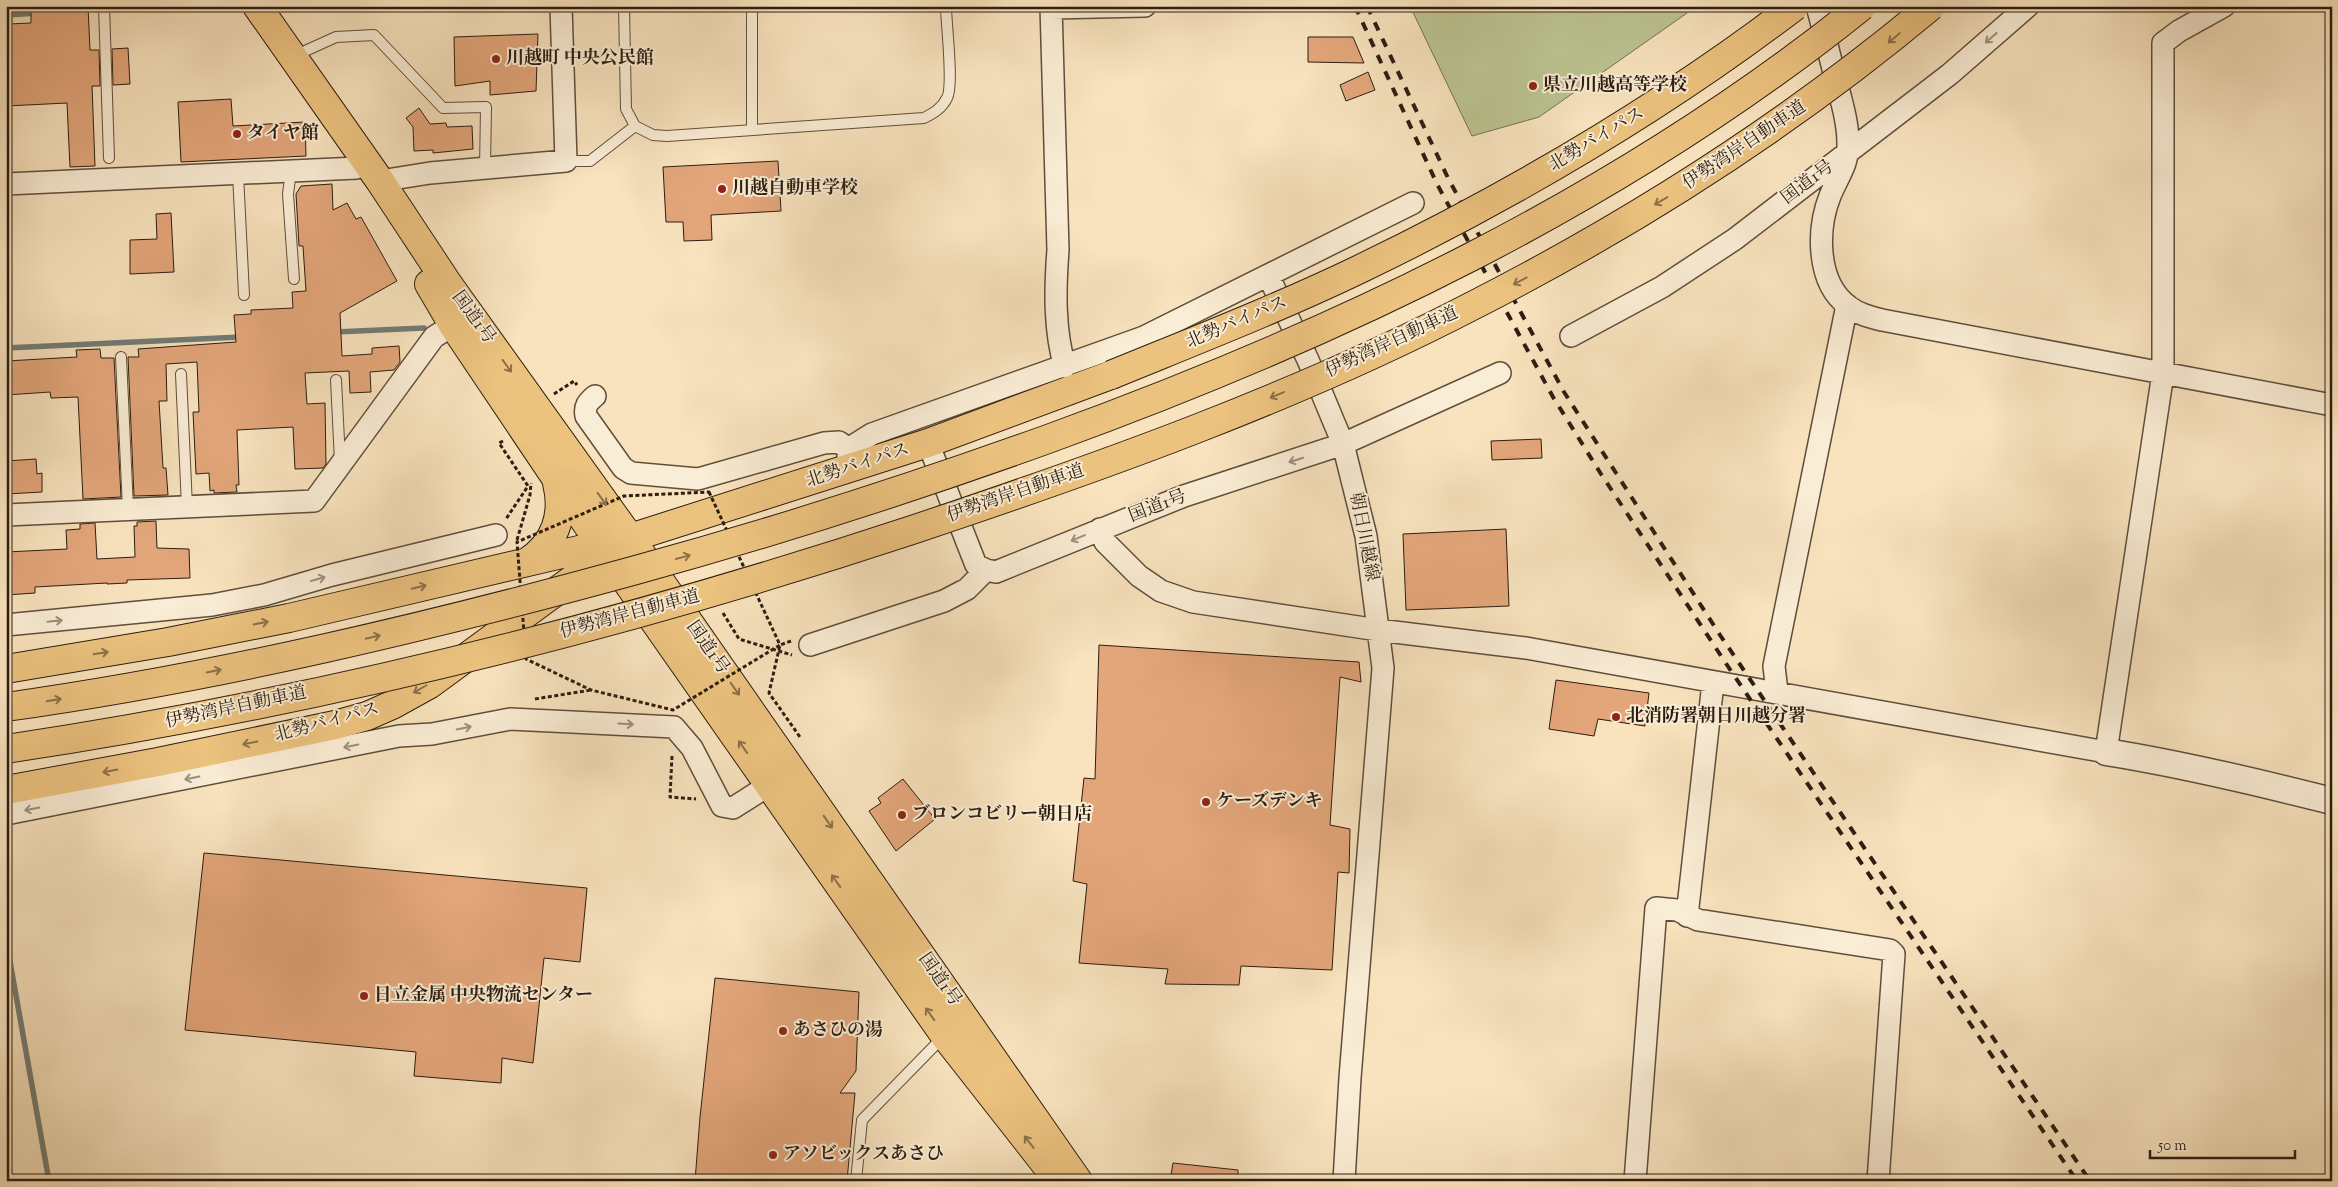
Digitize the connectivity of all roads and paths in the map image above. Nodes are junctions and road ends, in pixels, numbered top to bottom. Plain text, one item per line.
1 (104, 6) edge
2 (257, 6) edge
3 (561, 6) edge
4 (624, 6) edge
5 (752, 6) edge
6 (946, 6) edge
7 (1145, 6) edge
8 (1795, 6) edge
9 (1817, 6) edge
10 (1862, 6) edge
11 (1931, 6) edge
12 (2028, 6) edge
13 (2224, 6) edge
14 (1051, 7) edge
15 (296, 62) junction
16 (635, 126) junction
17 (752, 130) junction
18 (1848, 153) junction
19 (109, 158) dead end
20 (566, 161) junction
21 (485, 168) junction
22 (292, 171) junction
23 (238, 174) junction
24 (368, 174) junction
25 (6, 184) edge
26 (1413, 203) dead end
27 (1269, 277) junction
28 (294, 280) dead end
29 (244, 295) dead end
30 (1847, 306) junction
31 (453, 325) junction
32 (1571, 336) dead end
33 (121, 357) dead end
34 (1065, 367) junction
35 (1500, 373) dead end
36 (2164, 373) junction
37 (181, 374) dead end
38 (336, 380) dead end
39 (551, 397) dead end
40 (592, 399) joint
41 (2332, 405) edge
42 (500, 432) dead end
43 (928, 443) junction
44 (1342, 444) junction
45 (848, 459) junction
46 (340, 467) junction
47 (529, 476) dead end
48 (557, 482) junction
49 (187, 507) junction
50 (128, 509) junction
51 (6, 514) edge
52 (500, 528) joint
53 (1100, 529) junction
54 (630, 538) junction
55 (604, 549) junction
56 (521, 552) junction
57 (373, 566) junction
58 (986, 570) junction
59 (380, 597) junction
60 (6, 625) edge
61 (1378, 630) junction
62 (780, 645) dead end
63 (810, 645) dead end
64 (6, 669) edge
65 (1713, 683) junction
66 (591, 690) dead end
67 (1777, 692) junction
68 (532, 700) dead end
69 (392, 705) junction
70 (6, 707) edge
71 (399, 736) junction
72 (800, 737) dead end
73 (6, 749) edge
74 (672, 749) dead end
75 (2106, 752) junction
76 (769, 784) junction
77 (10, 789) edge
78 (717, 796) junction
79 (2332, 801) edge
80 (6, 814) edge
81 (1687, 916) junction
82 (945, 1036) junction
83 (856, 1181) edge
84 (1059, 1181) edge
85 (1078, 1181) edge
86 (1344, 1181) edge
87 (1635, 1181) edge
88 (1878, 1181) edge

1 - 19 lane
2 - 15 highway, 国道1号
3 - 20 street
4 - 16 lane
5 - 17 lane
6 - 17 lane
7 - 14 street
8 - 43 highway, 北勢バイパス, bridge
9 - 18 street
70 -> 10 highway, bridge
11 -> 73 highway, 伊勢湾岸自動車道, bridge
12 -> 18 street, 国道1号
13 - 36 street
14 - 34 street
15 - 21 lane
15 - 24 highway, 国道1号
16 - 17 lane
16 - 20 lane
18 - 30 street
18 - 32 street, 国道1号
20 - 21 street
21 - 24 street
22 - 23 street
22 - 24 street
22 - 28 lane
23 - 25 street
23 - 29 lane
24 - 31 highway, 国道1号
24 -> 54 highway, 国道1号
26 - 27 street
27 - 34 street
27 - 44 street
30 - 36 street
30 - 67 street
31 - 46 street
31 - 48 highway, 国道1号
33 - 50 lane
34 - 45 street
35 - 44 street, 国道1号
36 - 41 street
36 - 75 street
37 - 49 lane
38 - 46 lane
39 - 40 path
40 - 45 street
42 - 52 path
43 - 45 highway, 北勢バイパス
43 - 58 street
44 -> 53 street, 国道1号
44 - 61 street, 朝日川越線
45 - 54 highway, 北勢バイパス
46 - 49 street
47 - 56 path
48 - 55 highway, 国道1号
48 - 56 highway
49 - 50 street
50 - 51 street
52 - 57 street
53 -> 58 street, 国道1号
53 - 61 street
54 - 55 highway, 北勢バイパス
54 -> 85 highway, 国道1号
55 - 56 highway, 北勢バイパス
55 -> 69 highway, 北勢バイパス
76 -> 55 highway, 国道1号
59 -> 56 highway, 北勢バイパス
57 - 59 street
60 -> 57 street
58 - 63 street
64 -> 59 highway, 北勢バイパス
61 - 65 street
61 - 86 street, 朝日川越線
62 - 72 path
65 - 67 street
65 - 81 street
66 - 68 path
67 - 75 street
69 - 71 street
69 -> 77 highway, 北勢バイパス
71 -> 78 street
71 -> 80 street
74 - 78 path
75 - 79 street
76 - 78 street
82 -> 76 highway, 国道1号
81 - 87 street
81 - 88 street
82 - 83 lane
84 -> 82 highway, 国道1号

